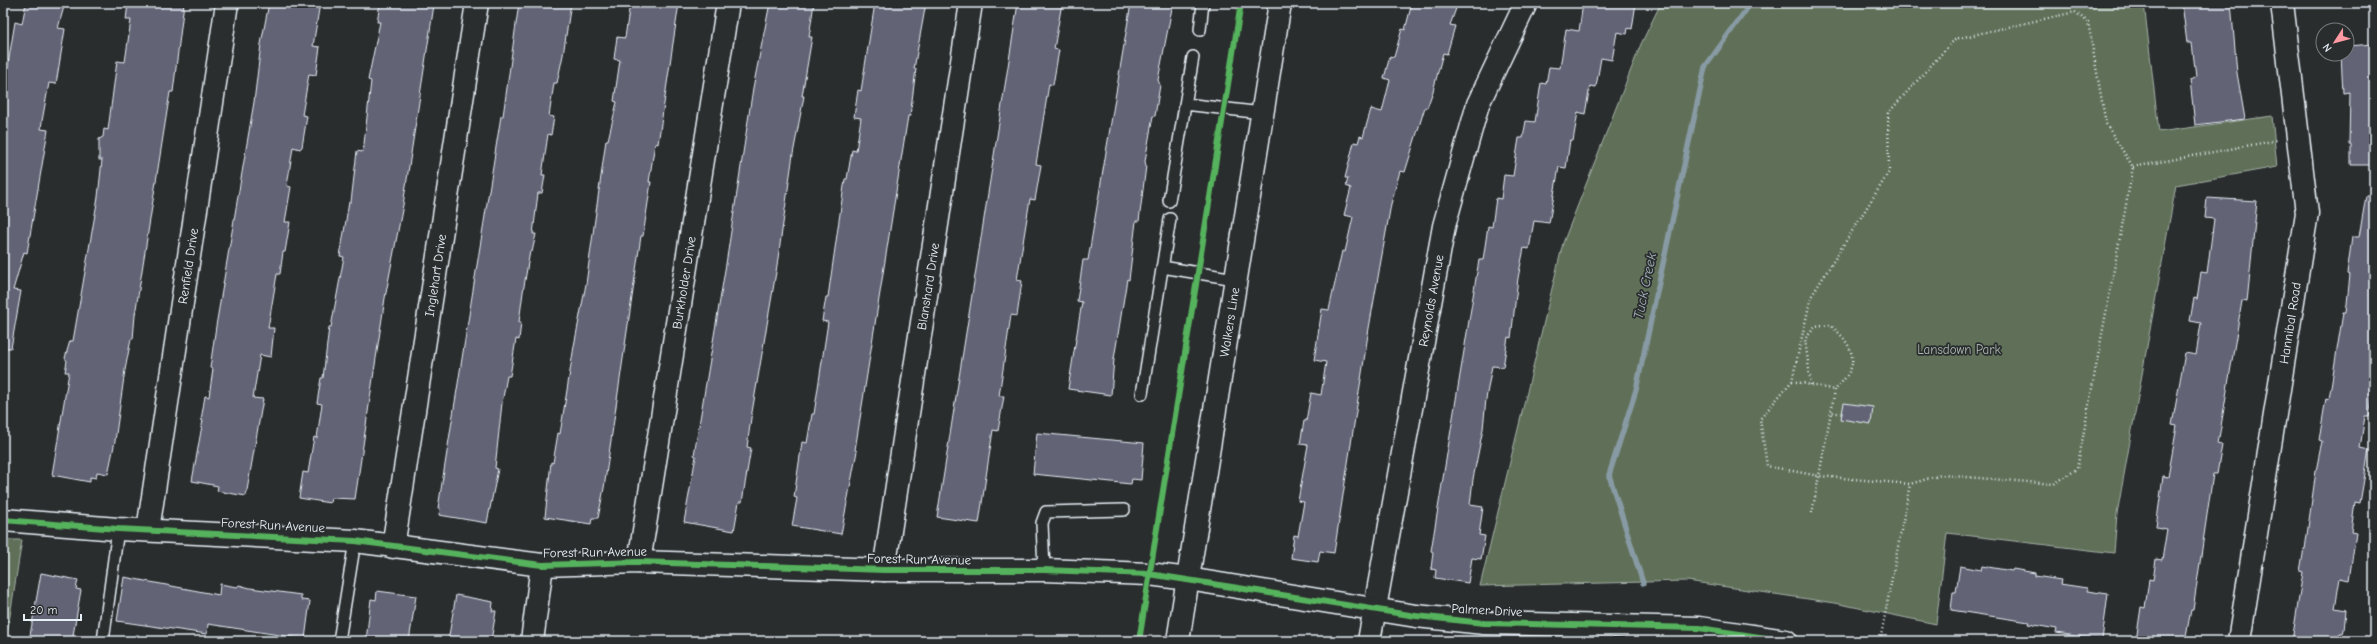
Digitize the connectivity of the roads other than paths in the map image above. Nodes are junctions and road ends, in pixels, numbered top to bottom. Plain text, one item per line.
1 (227, 3) edge
2 (477, 3) edge
3 (728, 3) edge
4 (971, 3) edge
5 (1203, 3) edge
6 (1280, 3) edge
7 (1526, 3) edge
8 (2282, 3) edge
9 (1200, 30) dead end
10 (1193, 57) dead end
11 (1185, 104) junction
12 (1262, 113) junction
13 (1169, 201) dead end
14 (1170, 218) dead end
15 (1162, 267) junction
16 (1235, 279) junction
17 (1142, 394) dead end
18 (1124, 510) dead end
19 (3, 520) edge
20 (118, 529) junction
21 (148, 530) junction
22 (355, 541) junction
23 (393, 547) junction
24 (639, 562) junction
25 (542, 565) junction
26 (884, 570) junction
27 (1044, 570) junction
28 (1188, 579) junction
29 (1374, 609) junction
30 (103, 641) edge
31 (339, 641) edge
32 (532, 641) edge
33 (1178, 641) edge
34 (1369, 641) edge
35 (1786, 641) edge
36 (2239, 641) edge

1 - 21 street, Renfield Drive
2 - 23 street, Inglehart Drive
3 - 24 street, Burkholder Drive
4 - 26 street, Blanshard Drive
5 - 9 lane
6 - 12 street, Walkers Line
7 - 29 street, Reynolds Avenue
8 - 36 street, Hannibal Road
10 - 11 lane
11 - 12 lane
11 - 13 lane
12 - 16 street, Walkers Line
14 - 15 lane
15 - 16 lane
15 - 17 lane
16 - 28 street, Walkers Line
18 - 27 lane
19 - 20 street, Forest Run Avenue
20 - 21 street, Forest Run Avenue
20 - 30 lane
21 - 22 street, Forest Run Avenue
22 - 23 street, Forest Run Avenue
22 - 31 lane
23 - 25 street, Forest Run Avenue
24 - 25 street, Forest Run Avenue
24 - 26 street, Forest Run Avenue
25 - 32 street
26 - 27 street, Forest Run Avenue
27 - 28 street, Forest Run Avenue
28 - 29 street, Palmer Drive
28 - 33 street, Walkers Line
29 - 34 street, Reynolds Avenue
29 - 35 street, Palmer Drive

